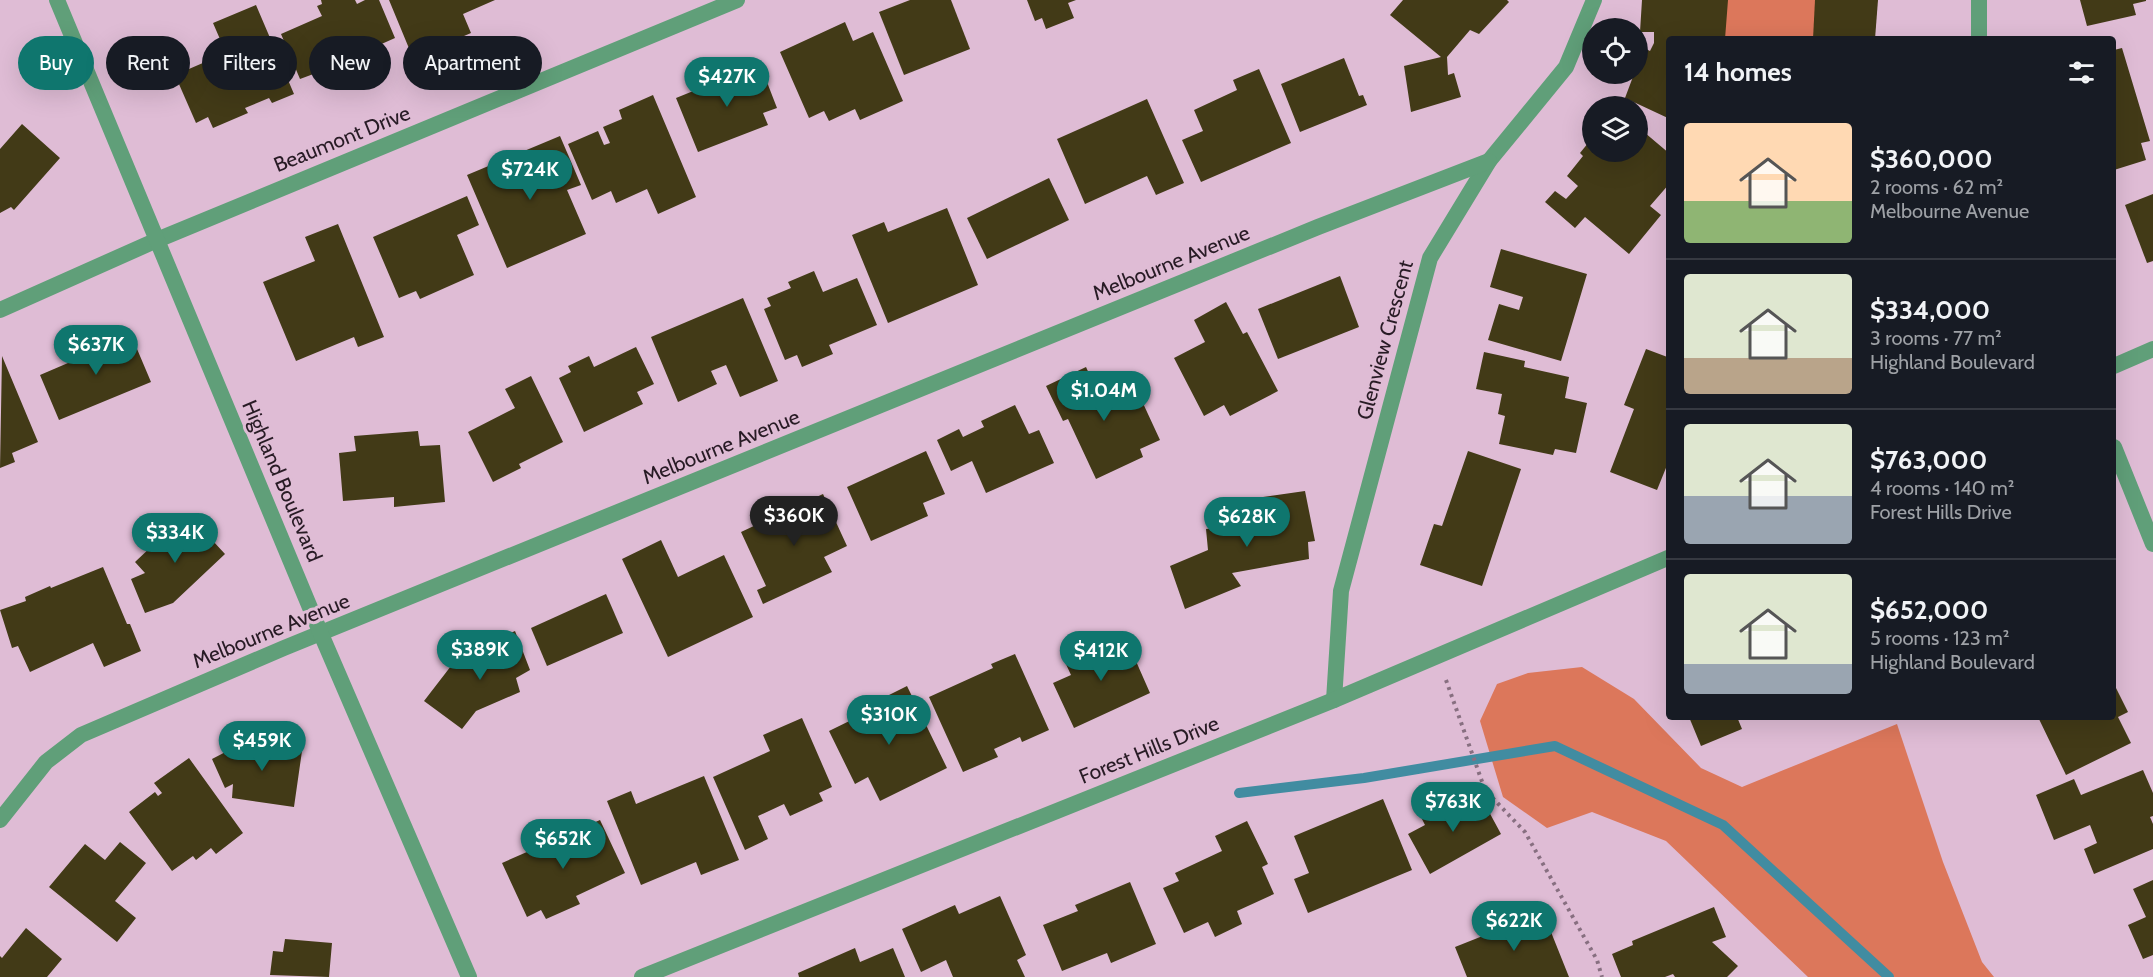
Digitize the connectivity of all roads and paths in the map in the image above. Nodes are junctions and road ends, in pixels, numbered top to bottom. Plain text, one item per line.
1 (57, 0) edge
2 (737, 0) edge
3 (1594, 0) edge
4 (1979, 0) edge
5 (1979, 36) edge
6 (1489, 161) junction
7 (157, 240) junction
8 (0, 310) edge
9 (2153, 348) edge
10 (2116, 365) edge
11 (2116, 452) edge
12 (2153, 544) edge
13 (1666, 559) edge
14 (321, 634) junction
15 (1334, 700) junction
16 (1457, 710) dead end
17 (0, 819) edge
18 (469, 977) edge
19 (642, 977) edge
20 (1602, 977) edge

1 - 7 street, Highland Boulevard
2 - 7 street, Beaumont Drive
3 - 6 street, Glenview Crescent
4 - 5 street
6 - 14 street, Melbourne Avenue
6 - 15 street, Glenview Crescent
7 - 8 street, Beaumont Drive
7 - 14 street, Highland Boulevard
9 - 10 street
11 - 12 street
13 - 15 street, Forest Hills Drive
14 - 17 street, Melbourne Avenue
14 - 18 street, Highland Boulevard
15 - 19 street, Forest Hills Drive
16 - 20 path

